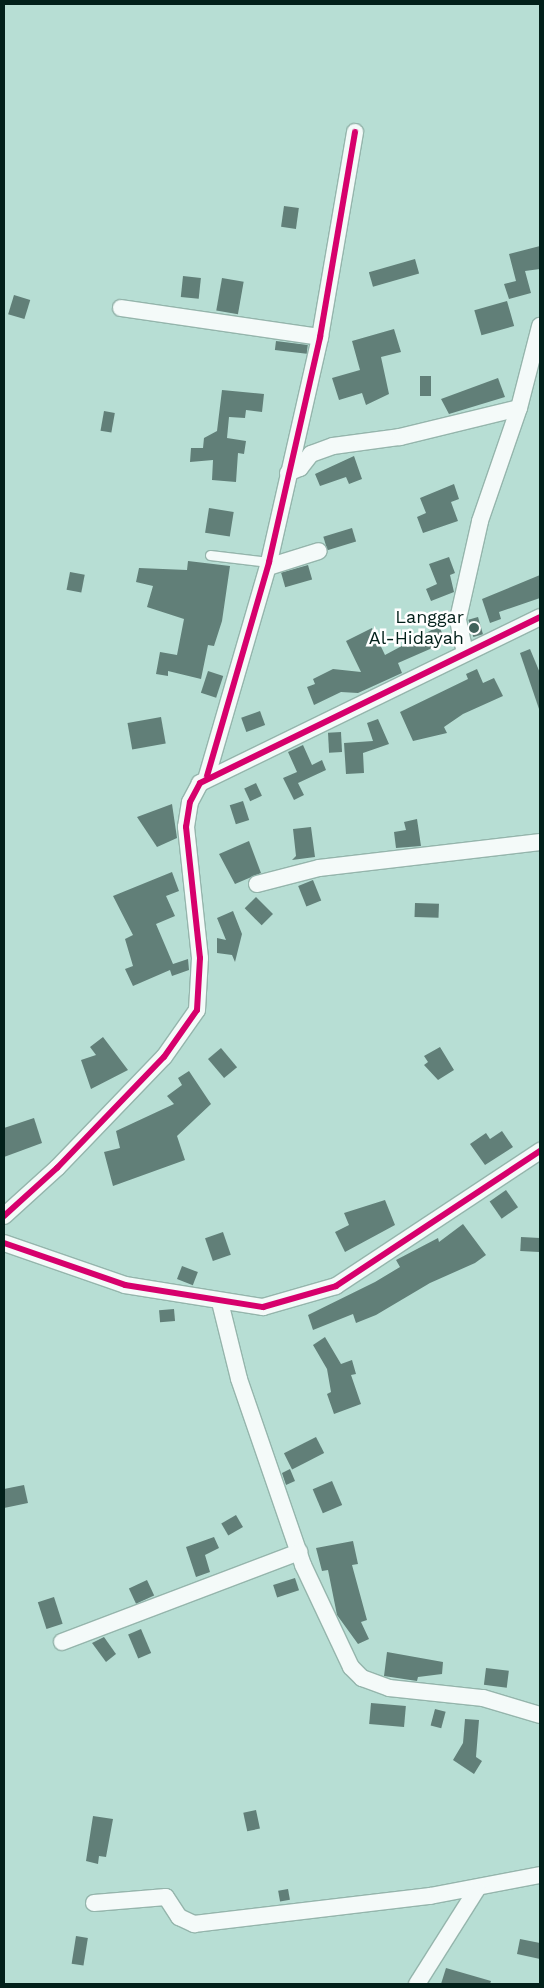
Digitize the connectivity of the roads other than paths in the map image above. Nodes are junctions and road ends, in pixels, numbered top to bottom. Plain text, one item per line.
1 (355, 132) dead end
2 (121, 308) dead end
3 (540, 326) edge
4 (320, 337) junction
5 (519, 408) junction
6 (288, 473) junction
7 (319, 551) dead end
8 (210, 555) dead end
9 (268, 565) junction
10 (540, 618) edge
11 (465, 653) junction
12 (207, 776) junction
13 (540, 842) edge
14 (257, 884) dead end
15 (540, 1151) edge
16 (4, 1216) edge
17 (4, 1243) edge
18 (220, 1302) junction
19 (299, 1552) junction
20 (62, 1642) dead end
21 (540, 1715) edge
22 (540, 1875) edge
23 (477, 1889) junction
24 (94, 1903) dead end
25 (417, 1984) edge

1 - 4 street
2 - 4 street
3 - 5 street
4 - 6 street
5 - 6 street
5 - 11 street
6 - 9 street
7 - 9 street
8 - 9 lane
9 - 12 street
10 - 11 street
11 - 12 street
12 - 16 street
13 - 14 street
15 - 18 street
17 - 18 street
18 - 19 street
19 - 20 street
19 - 21 street
22 - 23 street
23 - 24 street
23 - 25 street

